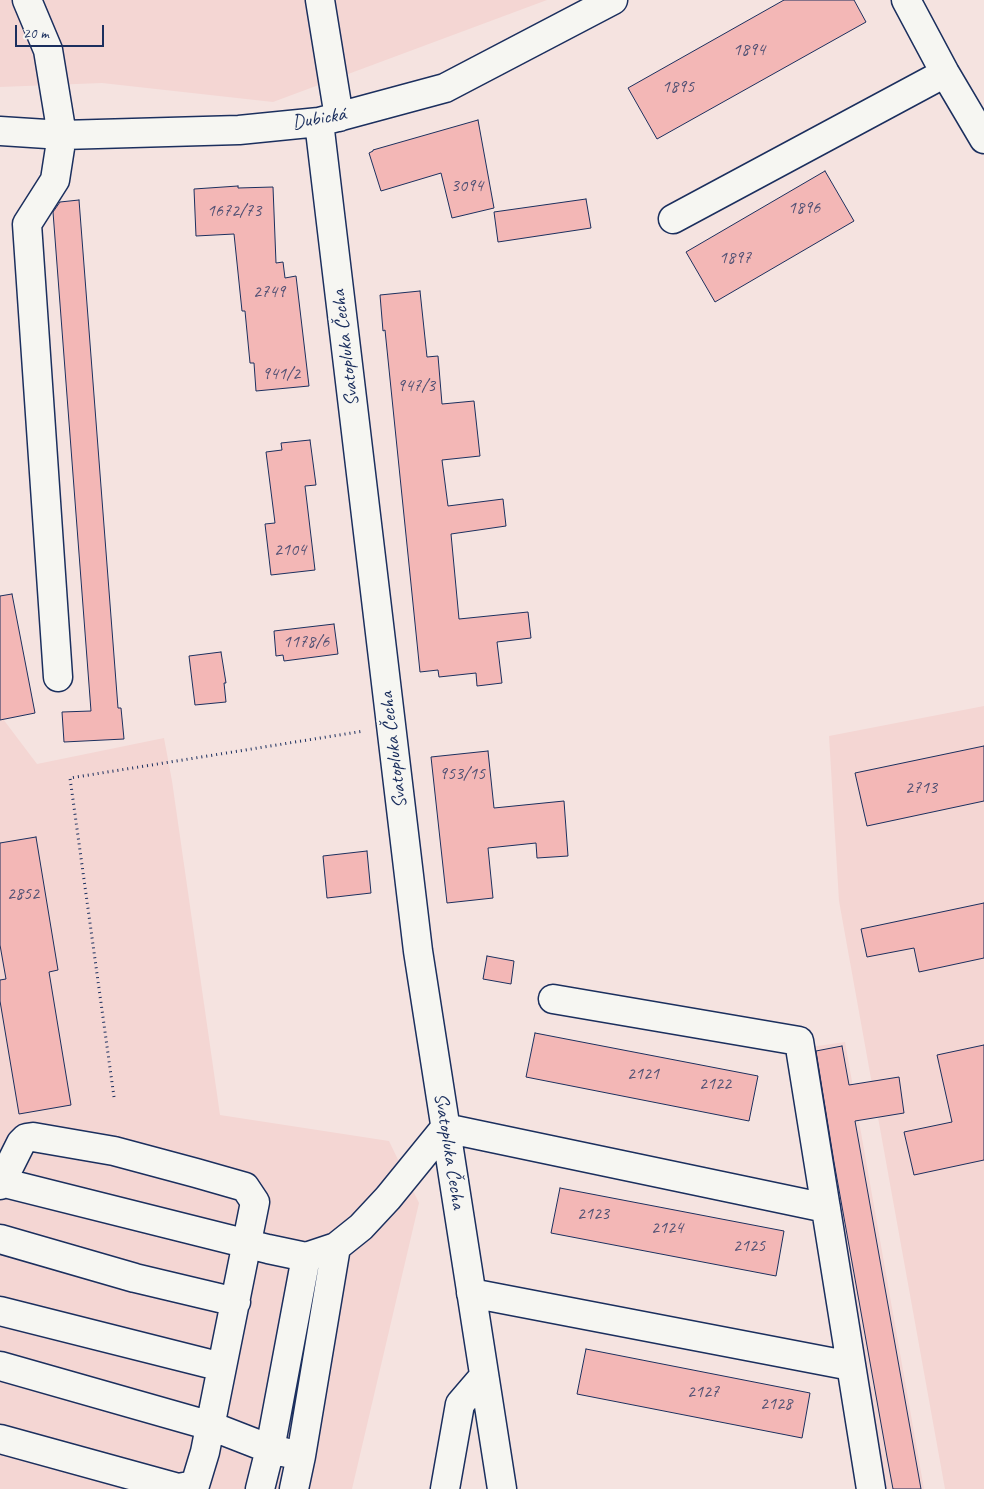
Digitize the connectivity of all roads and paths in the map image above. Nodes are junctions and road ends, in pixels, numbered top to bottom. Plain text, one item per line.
1 (27, 0) edge
2 (320, 0) edge
3 (612, 0) edge
4 (906, 0) edge
5 (945, 73) junction
6 (329, 119) junction
7 (0, 131) edge
8 (62, 135) junction
9 (984, 140) edge
10 (673, 219) dead end
11 (58, 677) dead end
12 (391, 727) junction
13 (553, 999) dead end
14 (114, 1096) dead end
15 (445, 1128) junction
16 (0, 1184) edge
17 (826, 1208) junction
18 (0, 1238) edge
19 (248, 1244) junction
20 (336, 1246) junction
21 (306, 1257) junction
22 (471, 1293) junction
23 (236, 1302) junction
24 (0, 1311) edge
25 (0, 1366) edge
26 (851, 1366) junction
27 (222, 1367) junction
28 (484, 1376) junction
29 (211, 1426) junction
30 (0, 1439) edge
31 (270, 1449) junction
32 (301, 1456) junction
33 (260, 1489) edge
34 (294, 1489) edge
35 (445, 1489) edge
36 (502, 1489) edge
37 (871, 1489) edge

1 - 8 street
2 - 6 street, Svatopluka Čecha
3 - 6 street, Dubická
4 - 5 street
5 - 9 street
5 - 10 street
6 - 8 street, Dubická
6 - 12 street, Svatopluka Čecha
7 - 8 street, Dubická
8 - 11 street
12 - 14 path
12 - 15 street, Svatopluka Čecha
13 - 17 street
15 - 17 street
15 - 20 street
15 - 22 street, Svatopluka Čecha
16 - 19 street
16 - 19 street
17 - 26 street
18 - 23 street
19 - 21 street
19 - 23 street
20 - 21 street
20 - 32 street
21 - 31 street
22 - 26 street
22 - 28 street, Svatopluka Čecha
23 - 27 street
24 - 27 street
25 - 29 street
26 - 37 street
27 - 29 street
28 - 35 street
28 - 36 street, Svatopluka Čecha
29 - 30 street
29 - 31 street
31 - 32 street
31 - 33 street
32 - 34 street

